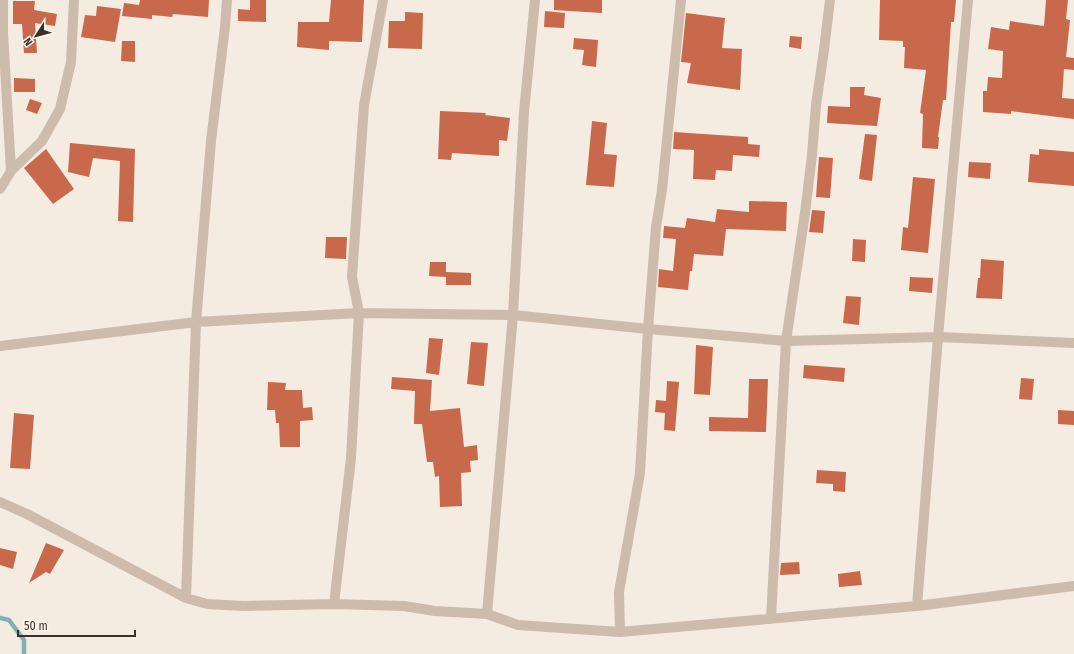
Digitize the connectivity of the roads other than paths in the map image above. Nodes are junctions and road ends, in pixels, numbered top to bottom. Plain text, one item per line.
1 (3, 0) edge
2 (74, 0) edge
3 (227, 0) edge
4 (383, 0) edge
5 (535, 0) edge
6 (681, 0) edge
7 (830, 0) edge
8 (968, 0) edge
9 (2, 32) edge
10 (0, 171) edge
11 (11, 171) junction
12 (0, 189) edge
13 (359, 313) junction
14 (513, 315) junction
15 (196, 322) junction
16 (648, 329) junction
17 (938, 338) junction
18 (786, 341) junction
19 (1074, 343) edge
20 (0, 346) edge
21 (0, 502) edge
22 (1074, 586) edge
23 (186, 598) junction
24 (334, 604) junction
25 (917, 606) junction
26 (487, 614) junction
27 (771, 619) junction
28 (620, 632) junction

1 - 9 street
2 - 11 street
3 - 15 street
4 - 13 street
5 - 14 street
6 - 16 street
7 - 18 street
8 - 17 street
9 - 11 street
10 - 11 street
11 - 12 street
13 - 14 street
13 - 15 street
13 - 24 street
14 - 16 street
14 - 26 street
15 - 20 street
15 - 23 street
16 - 18 street
16 - 28 street
17 - 18 street
17 - 19 street
17 - 25 street
18 - 27 street
21 - 23 street
22 - 25 street
23 - 24 street
24 - 26 street
25 - 27 street
26 - 28 street
27 - 28 street

